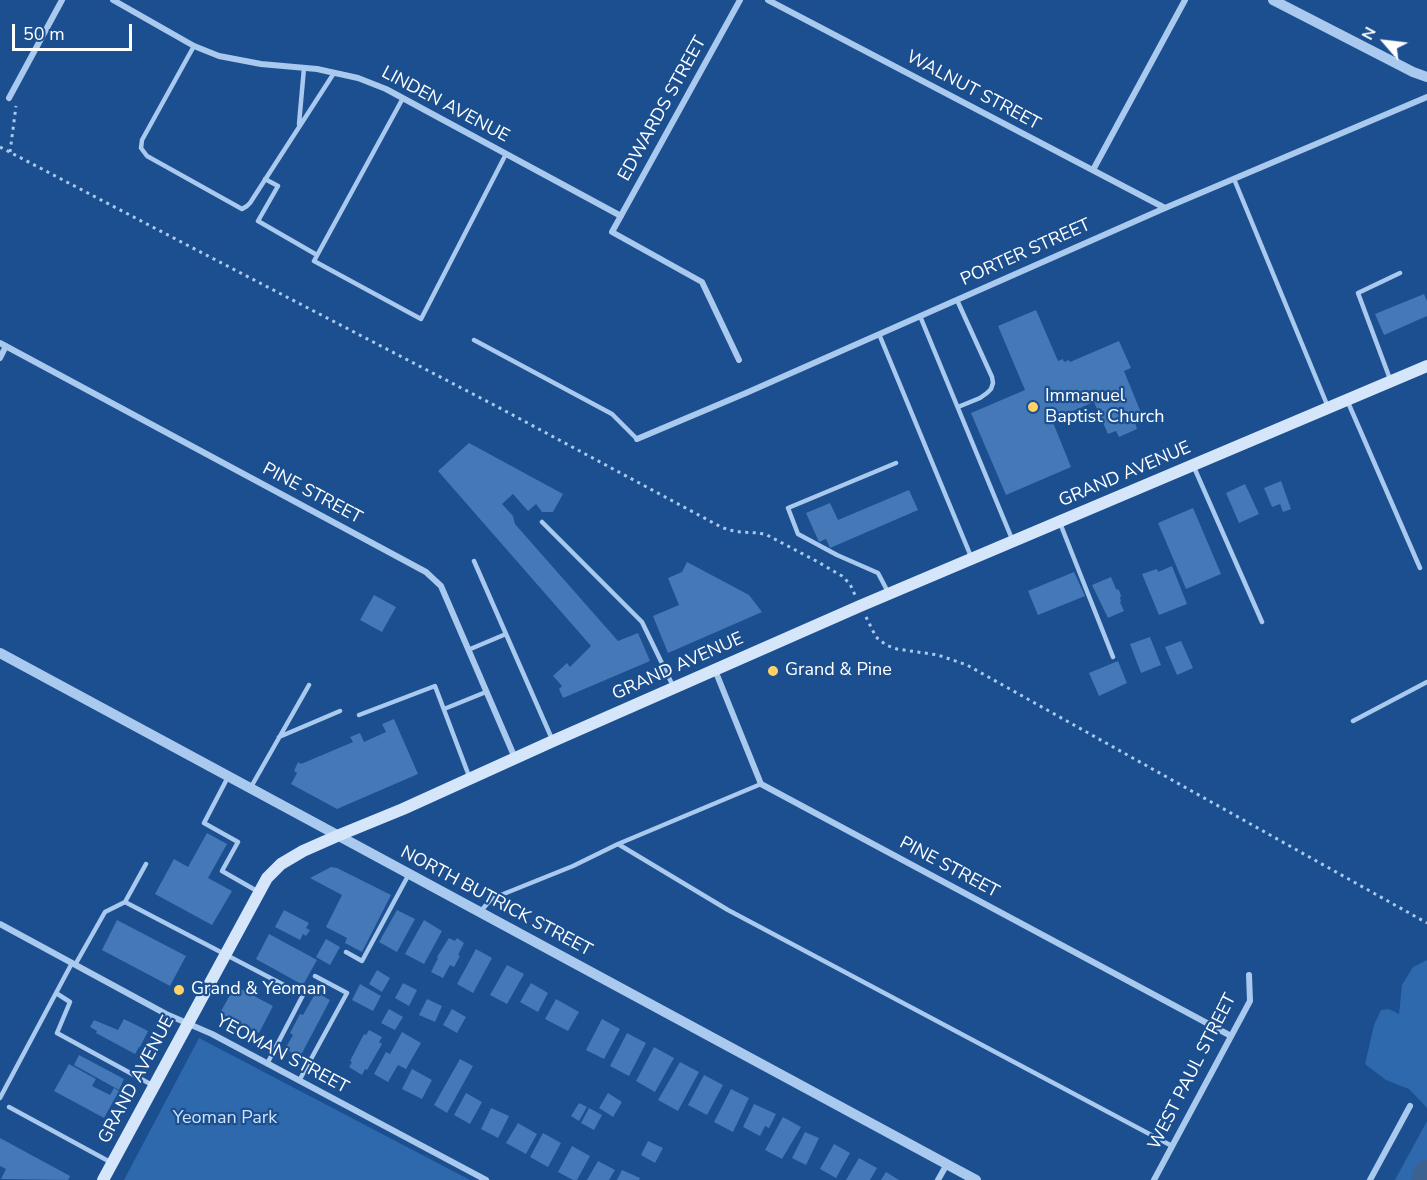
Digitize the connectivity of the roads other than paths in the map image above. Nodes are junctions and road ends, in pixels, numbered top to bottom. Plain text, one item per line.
1 (62, 0) edge
2 (112, 0) edge
3 (740, 0) edge
4 (768, 0) edge
5 (1185, 0) edge
6 (1273, 0) edge
7 (194, 46) junction
8 (304, 68) junction
9 (334, 73) junction
10 (1427, 77) edge
11 (1427, 97) edge
12 (9, 98) road end
13 (403, 98) junction
14 (299, 127) junction
15 (506, 154) junction
16 (1093, 170) junction
17 (1234, 178) junction
18 (265, 179) junction
19 (1165, 208) junction
20 (621, 216) junction
21 (317, 255) junction
22 (1400, 273) dead end
23 (957, 300) junction
24 (920, 316) junction
25 (879, 334) junction
26 (474, 340) dead end
27 (3, 345) edge
28 (0, 358) edge
29 (739, 360) dead end
30 (1427, 366) edge
31 (1391, 381) junction
32 (1347, 400) junction
33 (958, 407) junction
34 (1328, 408) junction
35 (637, 439) joint
36 (896, 463) dead end
37 (1193, 465) junction
38 (542, 522) dead end
39 (1060, 522) junction
40 (1013, 541) junction
41 (972, 559) junction
42 (474, 561) dead end
43 (1420, 568) dead end
44 (889, 594) junction
45 (1262, 622) dead end
46 (506, 634) junction
47 (468, 650) junction
48 (0, 653) edge
49 (1113, 657) dead end
50 (715, 670) junction
51 (1427, 682) edge
52 (309, 685) dead end
53 (674, 689) junction
54 (486, 692) junction
55 (444, 708) junction
56 (340, 711) dead end
57 (359, 715) dead end
58 (1353, 721) dead end
59 (279, 737) junction
60 (553, 741) junction
61 (516, 758) junction
62 (228, 777) junction
63 (470, 779) junction
64 (761, 784) junction
65 (250, 789) junction
66 (337, 836) junction
67 (618, 844) junction
68 (146, 864) dead end
69 (409, 874) junction
70 (259, 892) junction
71 (125, 902) junction
72 (480, 913) junction
73 (0, 924) edge
74 (346, 952) dead end
75 (226, 954) junction
76 (74, 964) junction
77 (1249, 975) dead end
78 (315, 976) dead end
79 (56, 993) junction
80 (188, 1023) junction
81 (1230, 1036) junction
82 (267, 1064) junction
83 (299, 1081) junction
84 (154, 1086) junction
85 (0, 1098) edge
86 (1410, 1106) dead end
87 (9, 1107) dead end
88 (1172, 1146) junction
89 (112, 1164) junction
90 (947, 1164) junction
91 (103, 1180) edge
92 (486, 1180) edge
93 (938, 1180) edge
94 (976, 1180) edge
95 (1154, 1180) edge
96 (1370, 1180) edge

1 - 12 street
2 - 7 street, LINDEN AVENUE
3 - 20 street, EDWARDS STREET
4 - 16 street, WALNUT STREET
5 - 16 street
6 - 10 street
7 - 8 street, LINDEN AVENUE
7 - 18 lane
8 - 9 street, LINDEN AVENUE
8 - 14 lane
9 - 13 street, LINDEN AVENUE
9 - 14 lane
11 - 17 street, PORTER STREET
13 - 15 street, LINDEN AVENUE
13 - 21 lane
14 - 18 lane
15 - 20 street, LINDEN AVENUE
15 - 21 lane
16 - 19 street, WALNUT STREET
17 - 19 street, PORTER STREET
17 - 34 lane
18 - 21 lane
19 - 23 street, PORTER STREET
20 - 29 street, EDWARDS STREET
22 - 31 lane
23 - 24 street, PORTER STREET
23 - 33 lane
24 - 25 street, PORTER STREET
24 - 33 lane
25 - 35 street, PORTER STREET
25 - 41 lane
26 - 35 lane
27 - 28 street
27 - 47 street, PINE STREET
30 - 31 main road, GRAND AVENUE
31 - 32 main road, GRAND AVENUE
32 - 34 main road, GRAND AVENUE
32 - 43 lane
33 - 40 lane
34 - 37 main road, GRAND AVENUE
36 - 44 lane
37 - 39 main road, GRAND AVENUE
37 - 45 lane
38 - 53 lane
39 - 40 main road, GRAND AVENUE
39 - 49 lane
40 - 41 main road, GRAND AVENUE
41 - 44 main road, GRAND AVENUE
42 - 46 lane
44 - 50 main road, GRAND AVENUE
46 - 47 lane
46 - 60 lane
47 - 54 street, PINE STREET
48 - 62 street, NORTH BUTRICK STREET
50 - 53 main road, GRAND AVENUE
50 - 64 street
51 - 58 lane
52 - 59 lane
53 - 60 main road, GRAND AVENUE
54 - 55 lane
54 - 61 street, PINE STREET
55 - 57 lane
55 - 63 lane
56 - 59 lane
59 - 65 lane
60 - 61 main road, GRAND AVENUE
61 - 63 main road, GRAND AVENUE
62 - 65 street, NORTH BUTRICK STREET
62 - 70 lane
63 - 66 main road, GRAND AVENUE
64 - 67 lane
64 - 81 street, PINE STREET
65 - 66 street, NORTH BUTRICK STREET
66 - 69 street, NORTH BUTRICK STREET
66 - 70 main road, GRAND AVENUE
67 - 72 lane
67 - 88 lane
68 - 71 lane
69 - 72 street, NORTH BUTRICK STREET
69 - 74 lane
70 - 75 main road, GRAND AVENUE
71 - 75 lane
71 - 76 lane
72 - 90 street, NORTH BUTRICK STREET
73 - 76 street, YEOMAN STREET
75 - 80 main road, GRAND AVENUE
75 - 82 lane
76 - 79 lane
76 - 80 street, YEOMAN STREET
77 - 81 street, WEST PAUL STREET
78 - 83 lane
79 - 84 lane
79 - 85 lane
80 - 82 street, YEOMAN STREET
80 - 84 main road, GRAND AVENUE
81 - 88 street, WEST PAUL STREET
82 - 83 street, YEOMAN STREET
83 - 92 street, YEOMAN STREET
84 - 89 main road, GRAND AVENUE
86 - 96 street
87 - 89 lane
88 - 95 street, WEST PAUL STREET
89 - 91 main road, GRAND AVENUE
90 - 93 street
90 - 94 street, NORTH BUTRICK STREET

